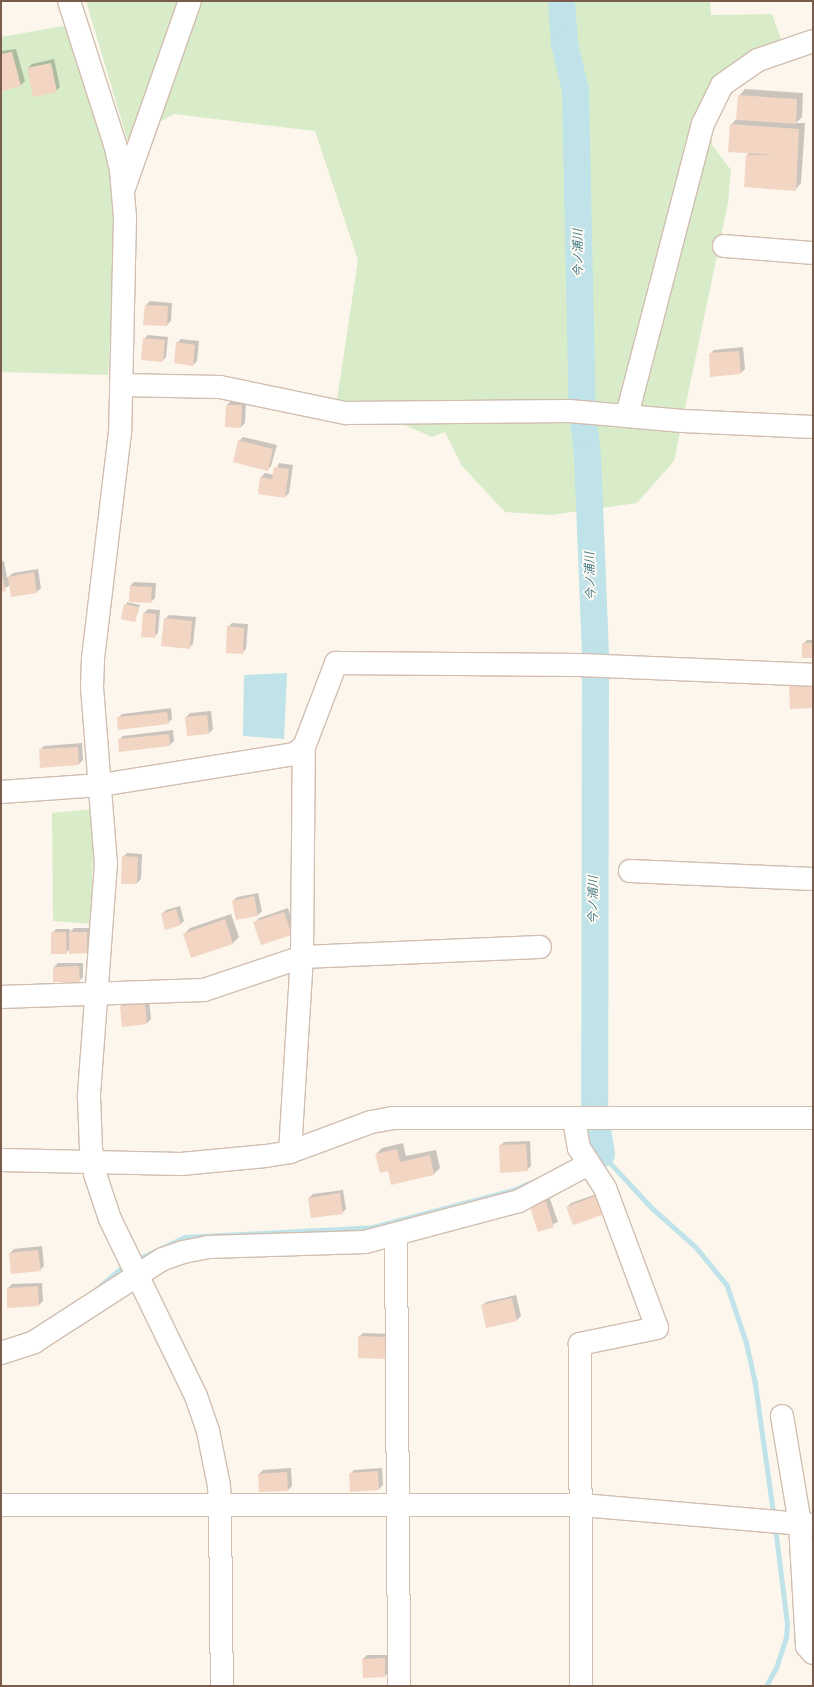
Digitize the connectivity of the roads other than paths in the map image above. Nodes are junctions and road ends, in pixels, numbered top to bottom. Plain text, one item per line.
1 (69, 1) edge
2 (190, 1) edge
3 (813, 41) edge
4 (123, 191) junction
5 (724, 246) dead end
6 (813, 253) edge
7 (121, 385) junction
8 (628, 415) junction
9 (813, 427) edge
10 (813, 675) edge
11 (304, 747) junction
12 (101, 785) junction
13 (1, 792) edge
14 (630, 871) dead end
15 (813, 879) edge
16 (540, 947) dead end
17 (302, 957) junction
18 (97, 992) junction
19 (1, 997) edge
20 (813, 1118) edge
21 (574, 1120) junction
22 (290, 1152) junction
23 (1, 1160) edge
24 (93, 1163) junction
25 (589, 1164) junction
26 (396, 1236) junction
27 (139, 1276) junction
28 (1, 1354) edge
29 (782, 1416) dead end
30 (398, 1504) junction
31 (220, 1505) junction
32 (581, 1505) junction
33 (1, 1506) edge
34 (806, 1524) edge
35 (813, 1653) edge
36 (222, 1686) edge
37 (399, 1686) edge
38 (582, 1686) edge

1 - 4 street
2 - 4 street
3 - 8 street
4 - 7 street
5 - 6 street
7 - 8 street
7 - 12 street
8 - 9 street
10 - 11 street
11 - 12 street
11 - 17 street
12 - 13 street
12 - 18 street
14 - 15 street
16 - 17 street
17 - 18 street
17 - 22 street
18 - 19 street
18 - 24 street
20 - 21 street
21 - 22 street
21 - 25 street
22 - 24 street
23 - 24 street
24 - 27 street
25 - 26 street
25 - 32 street
26 - 27 street
26 - 30 street
27 - 28 street
27 - 31 street
29 - 34 street
30 - 31 street
30 - 32 street
30 - 37 street
31 - 33 street
31 - 36 street
32 - 34 street
32 - 38 street
34 - 35 street

